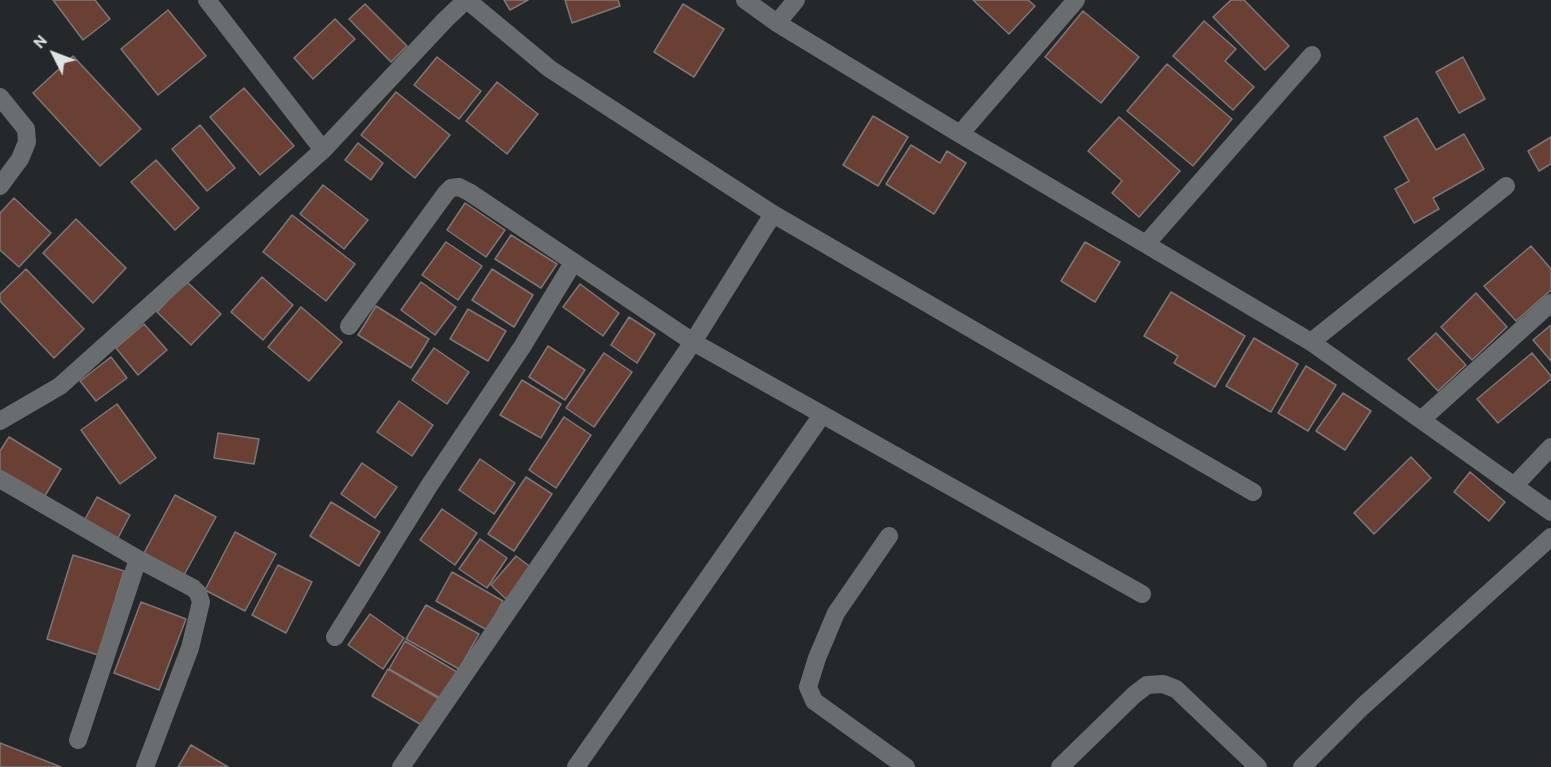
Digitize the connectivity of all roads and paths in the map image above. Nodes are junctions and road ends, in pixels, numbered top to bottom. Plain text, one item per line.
1 (207, 0) edge
2 (467, 0) edge
3 (745, 0) edge
4 (796, 0) edge
5 (1076, 0) edge
6 (777, 23) junction
7 (1312, 55) dead end
8 (0, 97) edge
9 (960, 134) junction
10 (323, 150) junction
11 (0, 186) edge
12 (1506, 186) dead end
13 (773, 214) junction
14 (1146, 244) junction
15 (573, 263) junction
16 (1551, 303) edge
17 (349, 326) dead end
18 (693, 342) junction
19 (1311, 342) junction
20 (822, 415) junction
21 (1421, 420) junction
22 (0, 421) edge
23 (1551, 447) edge
24 (0, 479) edge
25 (1514, 486) junction
26 (1253, 492) dead end
27 (1551, 512) edge
28 (890, 536) dead end
29 (1551, 537) edge
30 (138, 559) junction
31 (1142, 594) dead end
32 (335, 637) dead end
33 (78, 740) dead end
34 (145, 767) edge
35 (401, 767) edge
36 (576, 767) edge
37 (906, 767) edge
38 (1060, 767) edge
39 (1258, 767) edge
40 (1302, 767) edge

1 - 10 street
2 - 10 street
2 - 13 street
3 - 6 street
4 - 6 street
5 - 9 street
6 - 9 street
7 - 14 street
8 - 11 street
9 - 14 street
10 - 22 street
12 - 19 street
13 - 18 street
13 - 26 street
14 - 19 street
15 - 17 street
15 - 18 street
15 - 32 street
16 - 21 street
18 - 20 street
18 - 35 street
19 - 21 street
20 - 31 street
20 - 36 street
21 - 25 street
23 - 25 street
24 - 30 street
25 - 27 street
28 - 37 street
29 - 40 street
30 - 33 street
30 - 34 street
38 - 39 street

